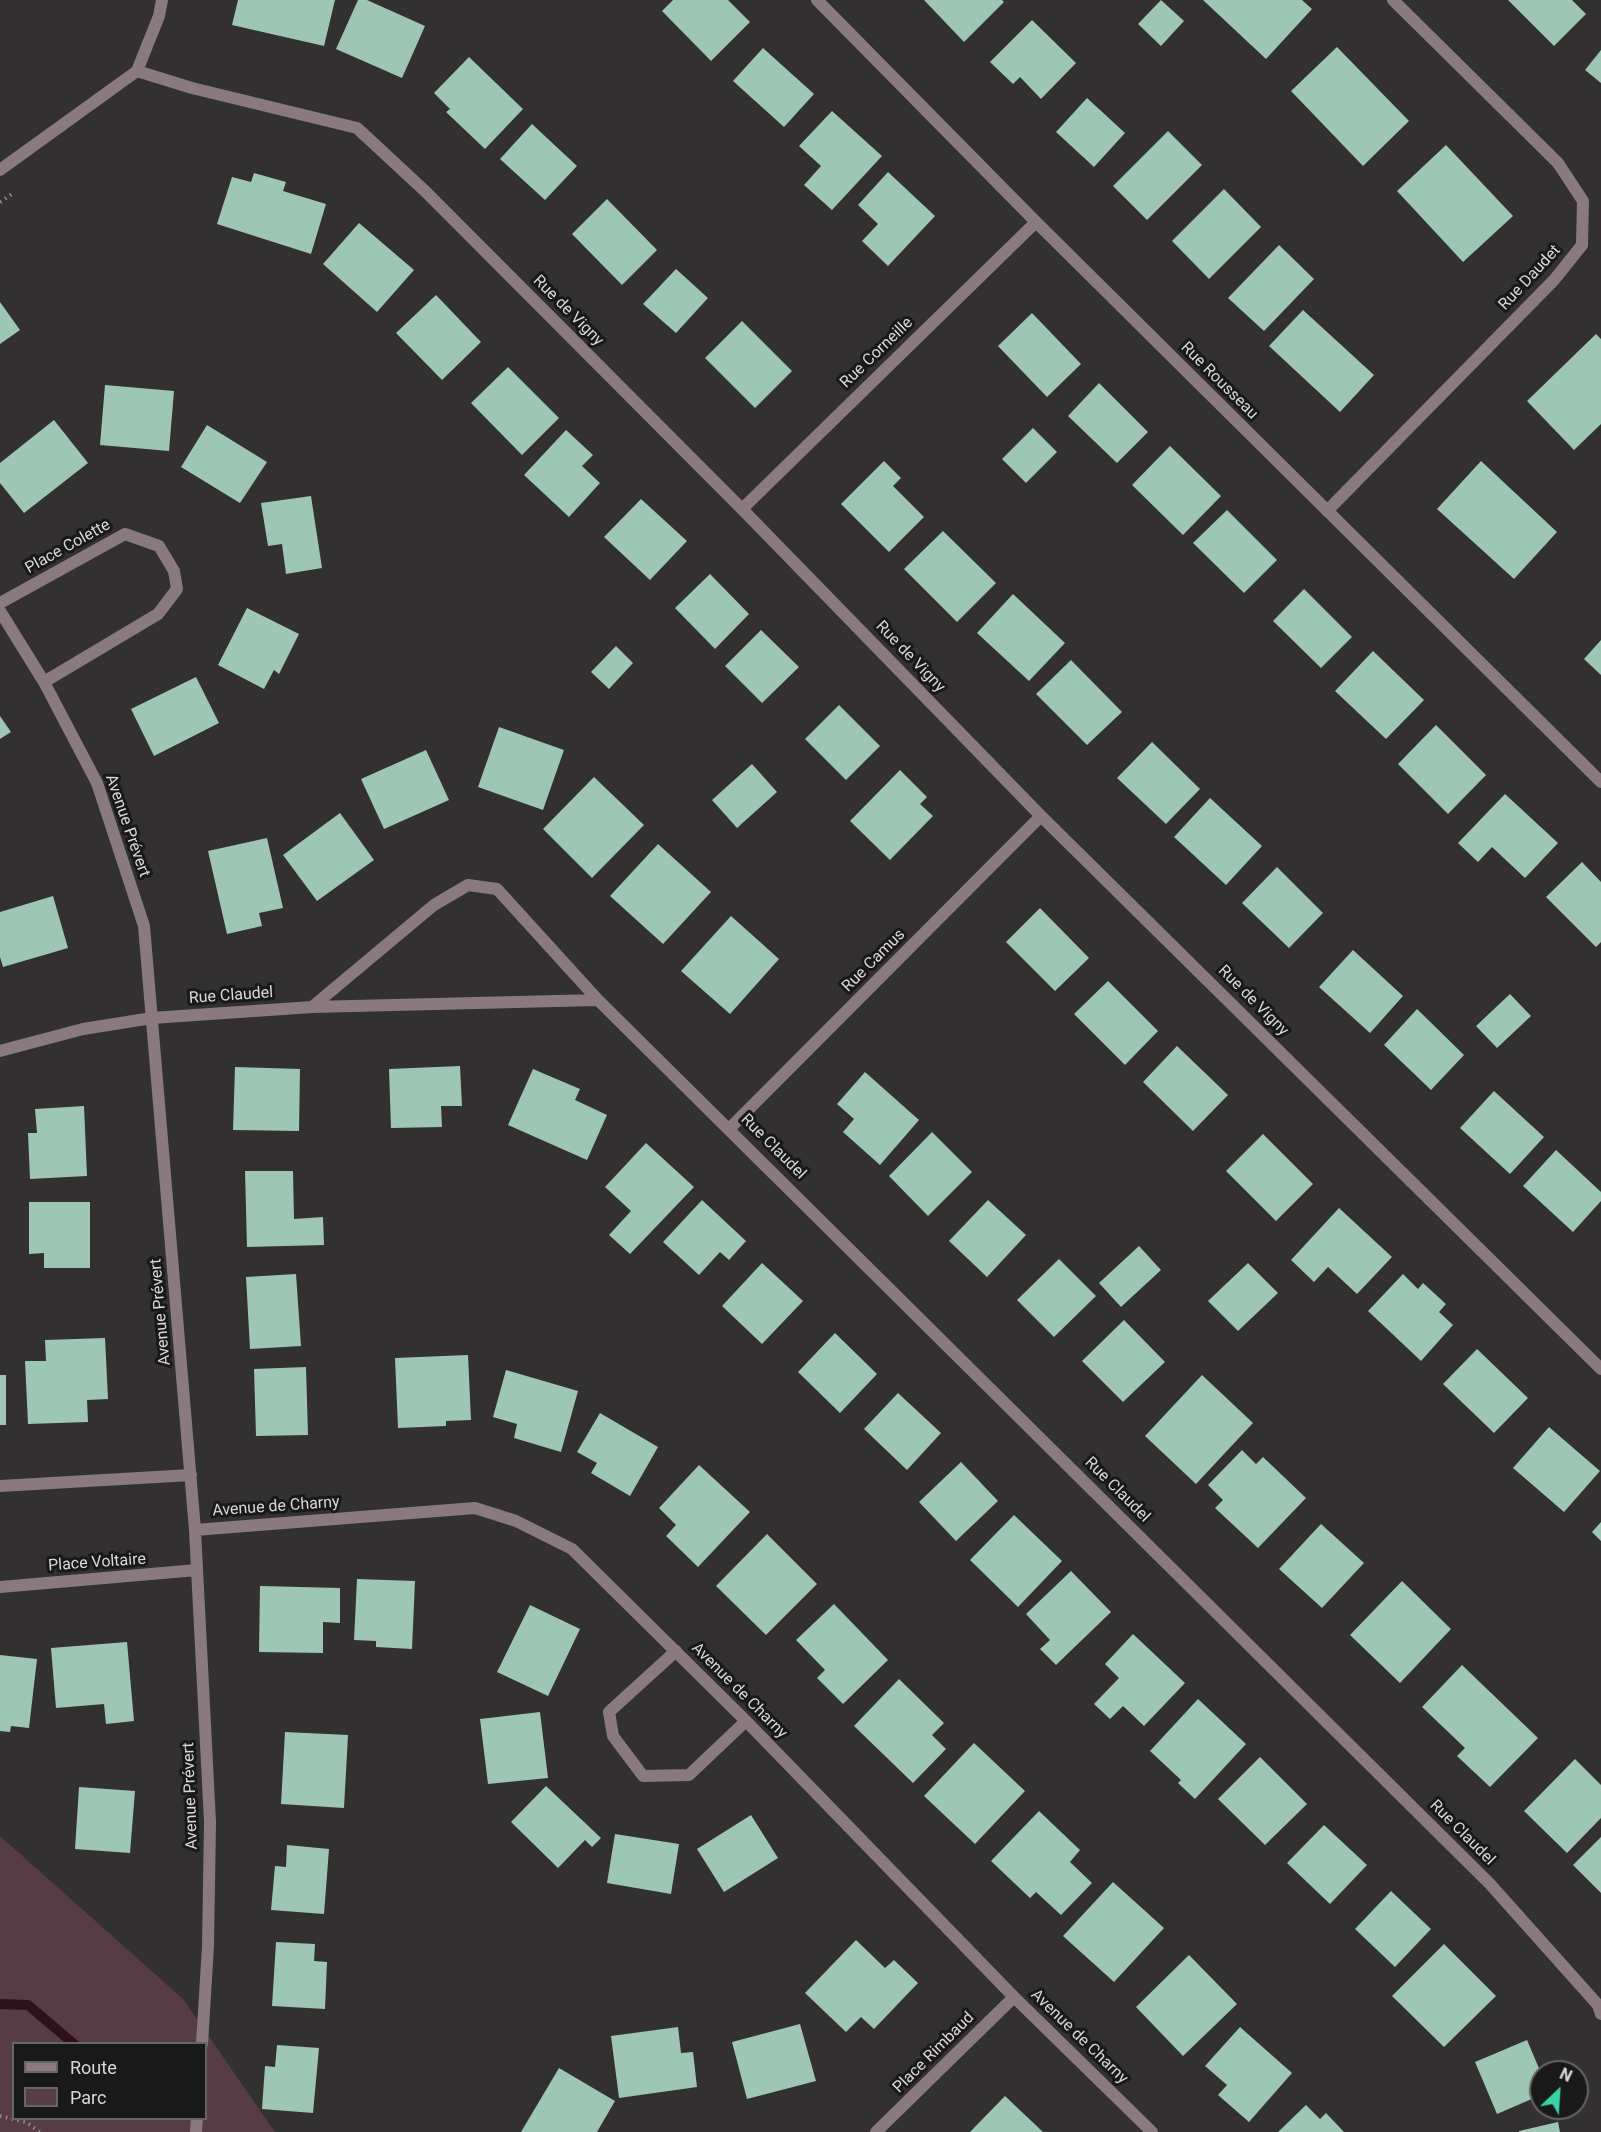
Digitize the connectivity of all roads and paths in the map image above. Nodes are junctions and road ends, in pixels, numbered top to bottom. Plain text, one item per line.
1 (162, 0) edge
2 (817, 0) edge
3 (1393, 0) edge
4 (137, 71) junction
5 (0, 170) edge
6 (1036, 222) junction
7 (742, 508) junction
8 (1327, 512) junction
9 (0, 603) edge
10 (0, 611) edge
11 (44, 682) junction
12 (1601, 782) edge
13 (1041, 816) junction
14 (598, 1000) junction
15 (312, 1007) junction
16 (153, 1018) junction
17 (0, 1051) edge
18 (730, 1128) junction
19 (1601, 1369) edge
20 (191, 1475) junction
21 (0, 1486) edge
22 (195, 1530) junction
23 (197, 1570) junction
24 (0, 1587) edge
25 (676, 1651) junction
26 (746, 1721) junction
27 (1014, 1997) junction
28 (1601, 2014) edge
29 (202, 2042) edge
30 (17, 2120) edge
31 (40, 2132) edge
32 (876, 2132) edge
33 (1152, 2132) edge

1 - 4 street
2 - 6 street, Rue Rousseau
3 - 8 street, Rue Daudet
4 - 5 street
4 - 7 street, Rue de Vigny
6 - 7 street, Rue Corneille
6 - 8 street, Rue Rousseau
7 - 13 street, Rue de Vigny
8 - 12 street, Rue Rousseau
9 - 11 street, Place Colette
10 - 11 street, Avenue Prévert
11 - 16 street, Avenue Prévert
13 - 18 street, Rue Camus
13 - 19 street, Rue de Vigny
14 - 15 street, Rue Claudel
14 - 15 street, Rue Claudel
14 - 18 street, Rue Claudel
15 - 16 street, Rue Claudel
16 - 17 street, Rue Claudel
16 - 20 street, Avenue Prévert
18 - 28 street, Rue Claudel
20 - 21 street
20 - 22 street, Avenue Prévert
22 - 23 street, Avenue Prévert
22 - 25 street, Avenue de Charny
23 - 24 street, Place Voltaire
23 - 29 street, Avenue Prévert
25 - 26 street, Avenue de Charny
25 - 26 street
26 - 27 street, Avenue de Charny
27 - 32 street, Place Rimbaud
27 - 33 street, Avenue de Charny
30 - 31 path

